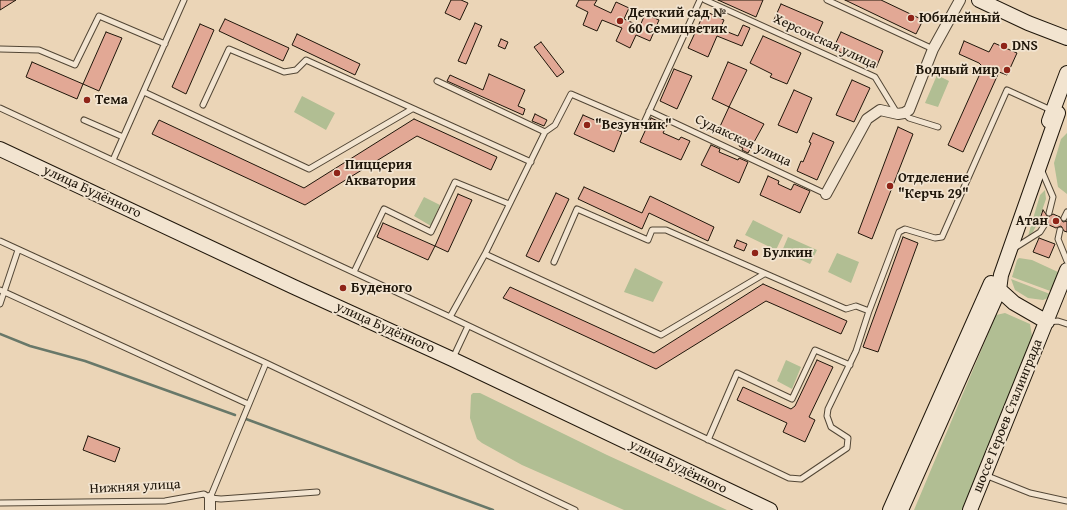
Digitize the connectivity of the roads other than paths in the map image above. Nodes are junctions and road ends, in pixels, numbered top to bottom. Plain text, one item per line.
1 (184, 0) edge
2 (700, 0) edge
3 (705, 0) edge
4 (827, 0) edge
5 (960, 0) edge
6 (979, 0) edge
7 (1067, 38) edge
8 (165, 44) junction
9 (0, 49) edge
10 (933, 49) junction
11 (1067, 73) edge
12 (437, 81) dead end
13 (144, 92) junction
14 (203, 105) dead end
15 (0, 108) edge
16 (412, 109) junction
17 (649, 111) junction
18 (901, 113) junction
19 (1060, 114) edge
20 (84, 120) dead end
21 (938, 127) dead end
22 (545, 132) junction
23 (123, 138) junction
24 (0, 149) edge
25 (113, 160) junction
26 (531, 162) junction
27 (1039, 163) junction
28 (826, 194) joint
29 (509, 204) junction
30 (1067, 212) edge
31 (1049, 213) dead end
32 (1064, 218) dead end
33 (1045, 224) dead end
34 (1060, 230) dead end
35 (0, 241) edge
36 (18, 250) junction
37 (1009, 251) junction
38 (485, 254) junction
39 (554, 262) dead end
40 (1067, 262) edge
41 (1067, 270) edge
42 (354, 272) junction
43 (764, 274) junction
44 (995, 286) junction
45 (2, 292) edge
46 (0, 304) edge
47 (869, 311) junction
48 (450, 317) junction
49 (1046, 322) junction
50 (1067, 324) edge
51 (468, 326) junction
52 (452, 359) junction
53 (266, 363) junction
54 (850, 365) junction
55 (248, 404) junction
56 (708, 440) junction
57 (984, 475) junction
58 (317, 492) dead end
59 (210, 498) junction
60 (1067, 501) edge
61 (0, 503) edge
62 (210, 510) edge
63 (575, 510) edge
64 (770, 510) edge
65 (890, 510) edge
66 (901, 510) edge
67 (970, 510) edge

1 - 8 lane
2 - 17 lane
3 - 18 lane, Херсонская улица
4 - 10 lane
5 - 10 street
6 - 7 main road
8 - 9 lane
8 - 13 lane
10 - 18 street
11 - 19 main road
12 - 22 lane
13 - 16 lane
13 - 23 lane
14 - 16 lane
15 - 25 lane
16 - 26 lane
17 - 22 lane
17 - 28 lane, Судакская улица
18 - 21 lane
18 - 28 street
19 - 27 main road
19 - 44 main road
19 - 47 lane
20 - 23 lane
22 - 26 lane
23 - 25 lane
24 - 52 main road, улица Будённого
25 - 42 lane
26 - 29 lane
27 - 31 lane
27 - 37 main road
29 - 38 lane
29 - 42 lane
30 - 32 lane
33 - 37 lane
34 - 40 lane
35 - 36 lane
36 - 45 lane
36 - 53 lane
37 - 44 main road
38 - 43 lane
38 - 48 lane
39 - 43 lane
41 - 49 main road, шоссе Героев Сталинграда
42 - 48 lane
43 - 47 lane
44 - 49 main road
44 - 65 main road
44 - 66 main road
45 - 46 lane
45 - 55 lane
47 - 54 lane
48 - 51 lane
49 - 50 lane
49 - 57 main road, шоссе Героев Сталинграда
51 - 52 lane
51 - 56 lane
52 - 64 main road, улица Будённого
53 - 55 lane
53 - 63 lane
54 - 56 lane
54 - 56 lane
55 - 59 lane
57 - 60 lane
57 - 67 main road, шоссе Героев Сталинграда
58 - 59 lane, Нижняя улица
59 - 61 lane, Нижняя улица
59 - 62 street

